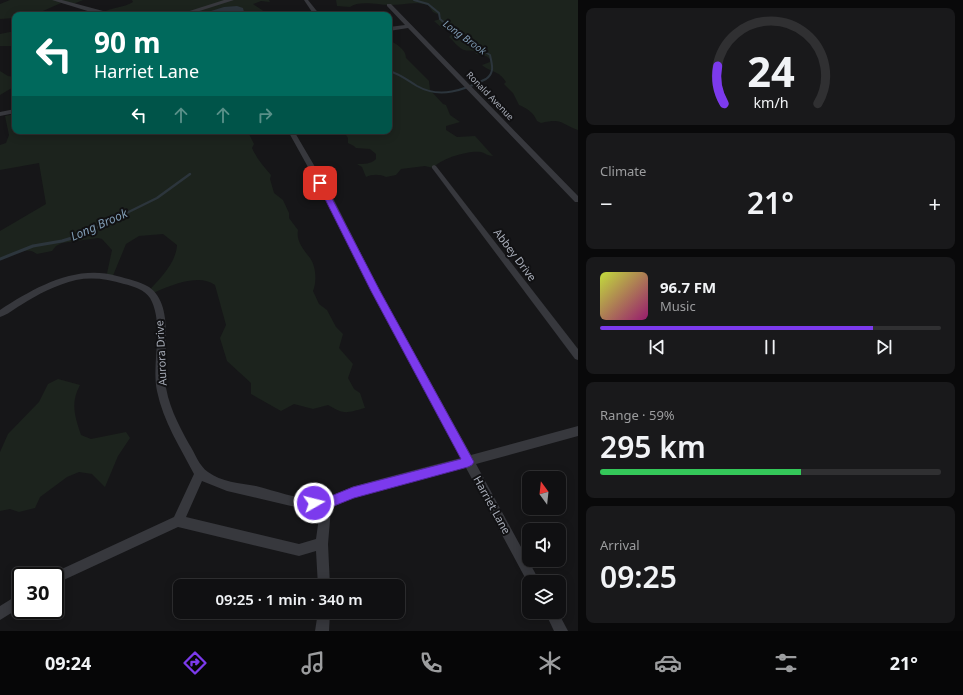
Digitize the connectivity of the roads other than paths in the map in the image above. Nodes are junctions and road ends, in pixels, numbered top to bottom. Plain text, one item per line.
1 (55, 0) edge
2 (231, 0) edge
3 (306, 0) edge
4 (389, 5) dead end
5 (99, 12) edge
6 (190, 12) edge
7 (315, 12) edge
8 (409, 26) junction
9 (392, 28) edge
10 (12, 112) edge
11 (0, 114) edge
12 (294, 134) edge
13 (434, 167) dead end
14 (578, 200) edge
15 (0, 314) edge
16 (578, 356) edge
17 (578, 431) edge
18 (468, 462) junction
19 (200, 473) junction
20 (326, 504) junction
21 (178, 521) junction
22 (322, 544) junction
23 (64, 574) edge
24 (530, 575) edge
25 (324, 579) edge
26 (12, 605) edge
27 (0, 614) edge
28 (323, 619) edge
29 (555, 619) edge
30 (322, 631) edge
31 (561, 631) edge

1 - 5 street
2 - 6 street
3 - 7 street
4 - 8 street, Ronald Avenue
8 - 9 street
8 - 14 street, Ronald Avenue
10 - 11 street
12 - 18 street, Harriet Lane
13 - 16 street, Abbey Drive
15 - 19 street, Aurora Drive
17 - 18 street
18 - 20 street
18 - 24 street, Harriet Lane
19 - 20 street
19 - 21 street
20 - 22 street
21 - 22 street
21 - 23 street
22 - 25 street
26 - 27 street
28 - 30 street
29 - 31 street

